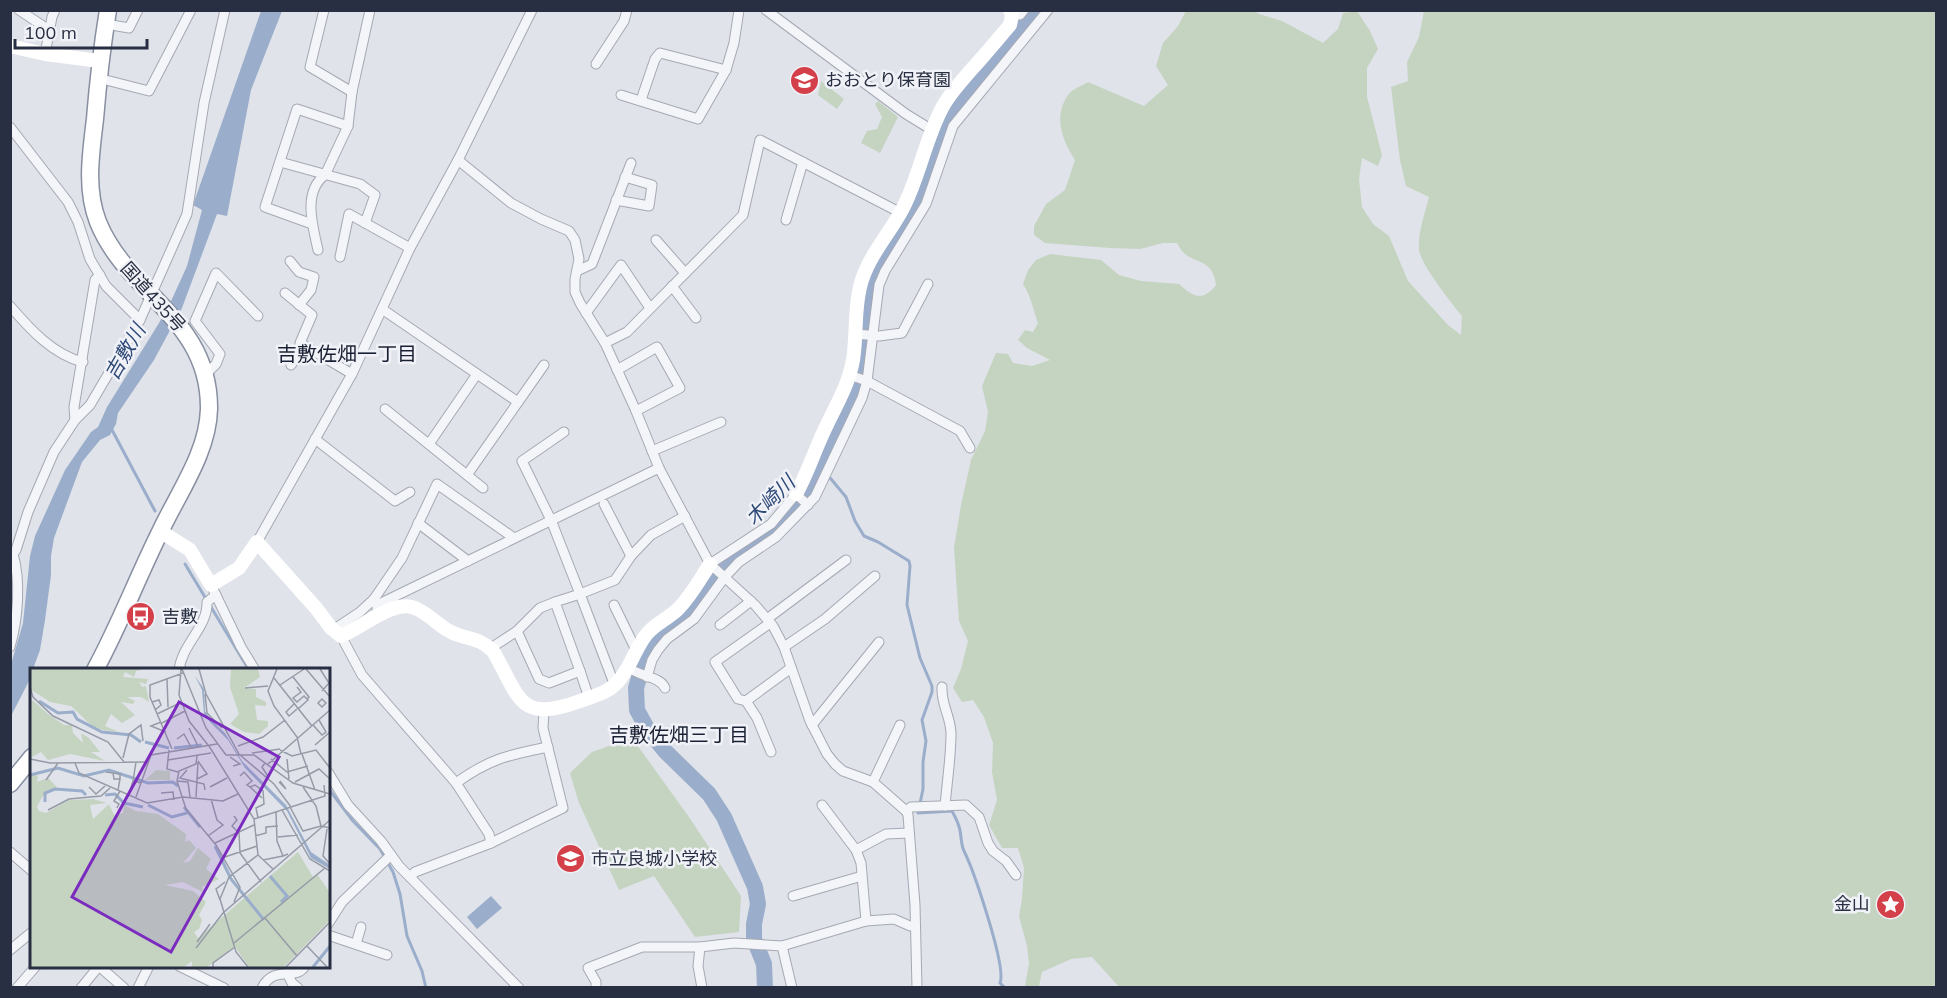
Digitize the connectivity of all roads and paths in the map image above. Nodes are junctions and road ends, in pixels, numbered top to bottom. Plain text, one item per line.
1 (19, 10) edge
2 (55, 10) edge
3 (138, 10) edge
4 (191, 10) edge
5 (225, 10) edge
6 (324, 10) edge
7 (370, 10) edge
8 (532, 10) edge
9 (627, 10) edge
10 (739, 10) edge
11 (766, 10) edge
12 (1048, 10) edge
13 (1016, 12) edge
14 (107, 17) edge
15 (49, 30) junction
16 (10, 46) edge
17 (45, 54) junction
18 (100, 61) junction
19 (596, 64) dead end
20 (726, 70) junction
21 (98, 78) junction
22 (352, 92) junction
23 (621, 95) dead end
24 (641, 100) junction
25 (348, 126) junction
26 (10, 127) edge
27 (932, 130) junction
28 (458, 160) junction
29 (280, 162) junction
30 (803, 162) junction
31 (631, 163) dead end
32 (325, 175) junction
33 (626, 177) junction
34 (616, 200) junction
35 (900, 213) junction
36 (786, 220) dead end
37 (365, 223) junction
38 (312, 224) junction
39 (656, 240) dead end
40 (410, 248) junction
41 (318, 250) dead end
42 (340, 257) dead end
43 (290, 261) dead end
44 (577, 271) junction
45 (685, 273) junction
46 (100, 275) junction
47 (928, 284) dead end
48 (672, 286) junction
49 (285, 293) dead end
50 (154, 296) junction
51 (299, 305) junction
52 (10, 306) edge
53 (650, 308) junction
54 (382, 309) junction
55 (586, 313) junction
56 (258, 316) dead end
57 (696, 318) dead end
58 (140, 320) junction
59 (855, 334) junction
60 (874, 334) junction
61 (605, 343) junction
62 (304, 345) junction
63 (83, 362) junction
64 (291, 365) dead end
65 (544, 365) dead end
66 (618, 370) junction
67 (352, 374) junction
68 (477, 374) junction
69 (849, 375) junction
70 (204, 376) junction
71 (867, 381) junction
72 (518, 402) junction
73 (385, 409) dead end
74 (636, 411) junction
75 (75, 420) junction
76 (721, 422) dead end
77 (564, 432) dead end
78 (315, 439) junction
79 (820, 439) junction
80 (429, 444) junction
81 (838, 447) junction
82 (970, 448) dead end
83 (652, 451) junction
84 (659, 468) junction
85 (467, 475) junction
86 (483, 488) dead end
87 (410, 492) dead end
88 (796, 494) junction
89 (604, 504) dead end
90 (808, 505) junction
91 (685, 516) junction
92 (551, 520) junction
93 (418, 523) junction
94 (160, 531) junction
95 (514, 538) junction
96 (256, 542) junction
97 (12, 555) edge
98 (632, 556) junction
99 (846, 560) dead end
100 (468, 561) junction
101 (710, 564) junction
102 (875, 576) dead end
103 (724, 578) junction
104 (214, 590) junction
105 (580, 594) junction
106 (555, 602) junction
107 (751, 602) junction
108 (614, 605) dead end
109 (376, 607) junction
110 (769, 621) junction
111 (720, 625) dead end
112 (517, 631) junction
113 (337, 633) junction
114 (879, 642) dead end
115 (10, 647) edge
116 (784, 647) junction
117 (491, 648) junction
118 (636, 650) junction
119 (628, 667) junction
120 (96, 668) edge
121 (179, 668) edge
122 (254, 668) edge
123 (791, 668) junction
124 (580, 671) junction
125 (647, 677) junction
126 (615, 686) junction
127 (942, 687) dead end
128 (665, 688) dead end
129 (589, 698) junction
130 (746, 701) junction
131 (544, 711) junction
132 (812, 725) junction
133 (900, 725) dead end
134 (548, 747) junction
135 (771, 752) dead end
136 (30, 759) edge
137 (330, 775) edge
138 (873, 782) junction
139 (456, 783) junction
140 (10, 784) edge
141 (822, 805) dead end
142 (945, 806) junction
143 (906, 811) junction
144 (909, 833) junction
145 (491, 843) junction
146 (856, 850) junction
147 (10, 852) edge
148 (392, 855) junction
149 (30, 869) edge
150 (1016, 875) dead end
151 (862, 876) junction
152 (410, 877) junction
153 (794, 896) dead end
154 (330, 921) edge
155 (866, 921) junction
156 (915, 926) junction
157 (361, 927) dead end
158 (30, 934) edge
159 (330, 936) edge
160 (356, 944) junction
161 (782, 946) junction
162 (700, 947) junction
163 (10, 950) edge
164 (387, 955) dead end
165 (34, 968) edge
166 (97, 968) edge
167 (101, 968) edge
168 (148, 968) edge
169 (183, 968) edge
170 (303, 968) edge
171 (288, 973) junction
172 (17, 987) edge
173 (81, 987) edge
174 (124, 987) edge
175 (138, 987) edge
176 (224, 987) edge
177 (262, 987) edge
178 (298, 987) edge
179 (519, 987) edge
180 (596, 987) edge
181 (702, 987) edge
182 (792, 987) edge
183 (917, 987) edge

1 - 15 street
2 - 15 street
3 - 14 street
4 - 21 street
5 - 50 street
6 - 22 street
7 - 22 street
8 - 28 street
9 - 19 street
10 - 20 street
11 - 27 street
12 - 60 street
13 - 27 street
14 - 18 highway, 国道435号
15 - 17 street
16 - 17 street
17 - 18 street
18 - 21 highway, 国道435号
20 - 24 street
20 - 24 street
21 - 50 highway, 国道435号
22 - 25 street
23 - 24 street
25 - 29 street
25 - 32 street
26 - 46 street
27 - 35 street
28 - 40 street
28 - 44 street
29 - 32 street
29 - 38 street
30 - 35 street
30 - 36 street
30 - 45 street
31 - 33 street
32 - 37 street
32 - 38 street
33 - 34 street
33 - 34 street
34 - 44 street
35 - 59 street
37 - 40 street
37 - 42 street
38 - 41 street
39 - 45 street
40 - 54 street
43 - 51 street
44 - 55 street
45 - 48 street
46 - 58 street
46 - 63 street
47 - 60 street
48 - 53 street
48 - 57 street
49 - 51 street
50 - 58 street
50 - 70 highway, 国道435号
51 - 62 street
52 - 63 street
53 - 55 street
53 - 61 street
54 - 67 street
54 - 68 street
55 - 61 street
56 - 70 street
58 - 75 street
59 - 60 street
59 - 69 street
60 - 71 street
61 - 66 street
62 - 64 street
62 - 67 street
63 - 75 street
65 - 72 street
66 - 74 street
66 - 74 street
67 - 78 street
68 - 72 street
68 - 80 street
69 - 71 street
69 - 79 street
70 - 94 highway, 国道435号
71 - 81 street
71 - 82 street
72 - 85 street
73 - 80 street
74 - 83 street
75 - 97 street
76 - 83 street
77 - 92 street
78 - 87 street
78 - 96 street
79 - 81 street
79 - 88 street
80 - 85 street
81 - 90 street
83 - 84 street
84 - 91 street
84 - 92 street
85 - 86 street
88 - 90 street
88 - 101 street
89 - 98 street
90 - 103 street
91 - 98 street
91 - 101 street
92 - 95 street
92 - 105 street
93 - 95 street
93 - 100 street
93 - 109 street
94 - 104 street
94 - 120 highway, 国道435号
95 - 100 street
96 - 104 street
96 - 113 street
97 - 115 street
98 - 105 street
99 - 110 street
100 - 109 street
101 - 103 street
101 - 118 street
102 - 116 street
103 - 107 street
103 - 125 street
104 - 121 street
104 - 122 street
105 - 106 street
105 - 126 street
106 - 112 street
106 - 124 street
107 - 110 street
107 - 111 street
108 - 118 street
109 - 113 street
109 - 117 street
110 - 116 street
110 - 130 street
112 - 117 street
112 - 124 street
113 - 139 street
114 - 132 street
116 - 123 street
117 - 131 street
118 - 119 street
119 - 125 street
119 - 126 street
123 - 130 street
123 - 132 street
124 - 129 street
125 - 128 street
126 - 129 street
127 - 142 street
129 - 131 street
130 - 135 street
131 - 134 street
132 - 138 street
133 - 138 street
134 - 139 street
134 - 145 street
136 - 140 highway
137 - 148 street
138 - 143 street
139 - 145 street
141 - 146 street
142 - 143 street
142 - 150 street
143 - 144 street
144 - 146 street
144 - 156 street
145 - 152 street
146 - 151 street
147 - 149 street
148 - 152 street
148 - 154 street
151 - 153 street
151 - 155 street
152 - 179 street
155 - 156 street
155 - 161 street
156 - 183 street
157 - 160 street
158 - 163 street
159 - 160 street
160 - 164 street
161 - 162 street
161 - 182 street
162 - 180 street
162 - 181 street
165 - 172 street
166 - 173 street
167 - 174 street
168 - 175 street
169 - 176 street
170 - 171 street
171 - 177 street
171 - 178 street

